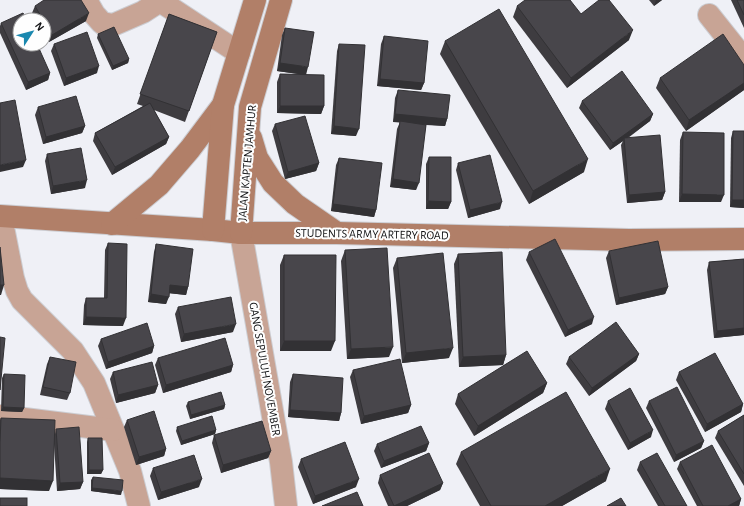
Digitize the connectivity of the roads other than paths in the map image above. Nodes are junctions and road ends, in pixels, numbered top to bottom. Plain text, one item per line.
1 (86, 0) edge
2 (255, 0) edge
3 (281, 0) edge
4 (160, 1) edge
5 (709, 15) dead end
6 (239, 53) junction
7 (744, 59) edge
8 (223, 105) junction
9 (250, 107) junction
10 (1, 217) edge
11 (112, 224) junction
12 (213, 230) junction
13 (241, 233) junction
14 (337, 234) junction
15 (744, 239) edge
16 (0, 416) edge
17 (113, 430) junction
18 (139, 506) edge
19 (286, 506) edge

1 - 4 street
2 - 6 street
3 - 9 street, JALAN KAPTEN JAMHUR
4 - 6 street
5 - 7 street
6 - 8 street
8 - 11 street
8 - 12 street
9 - 13 street, JALAN KAPTEN JAMHUR
9 - 14 street
10 - 11 street, STUDENTS ARMY ARTERY ROAD
10 - 17 street
11 - 12 street, STUDENTS ARMY ARTERY ROAD
12 - 13 street, STUDENTS ARMY ARTERY ROAD
13 - 14 street, STUDENTS ARMY ARTERY ROAD
13 - 19 street, GANG SEPULUH NOVEMBER
14 - 15 street, STUDENTS ARMY ARTERY ROAD
16 - 17 street
17 - 18 street

